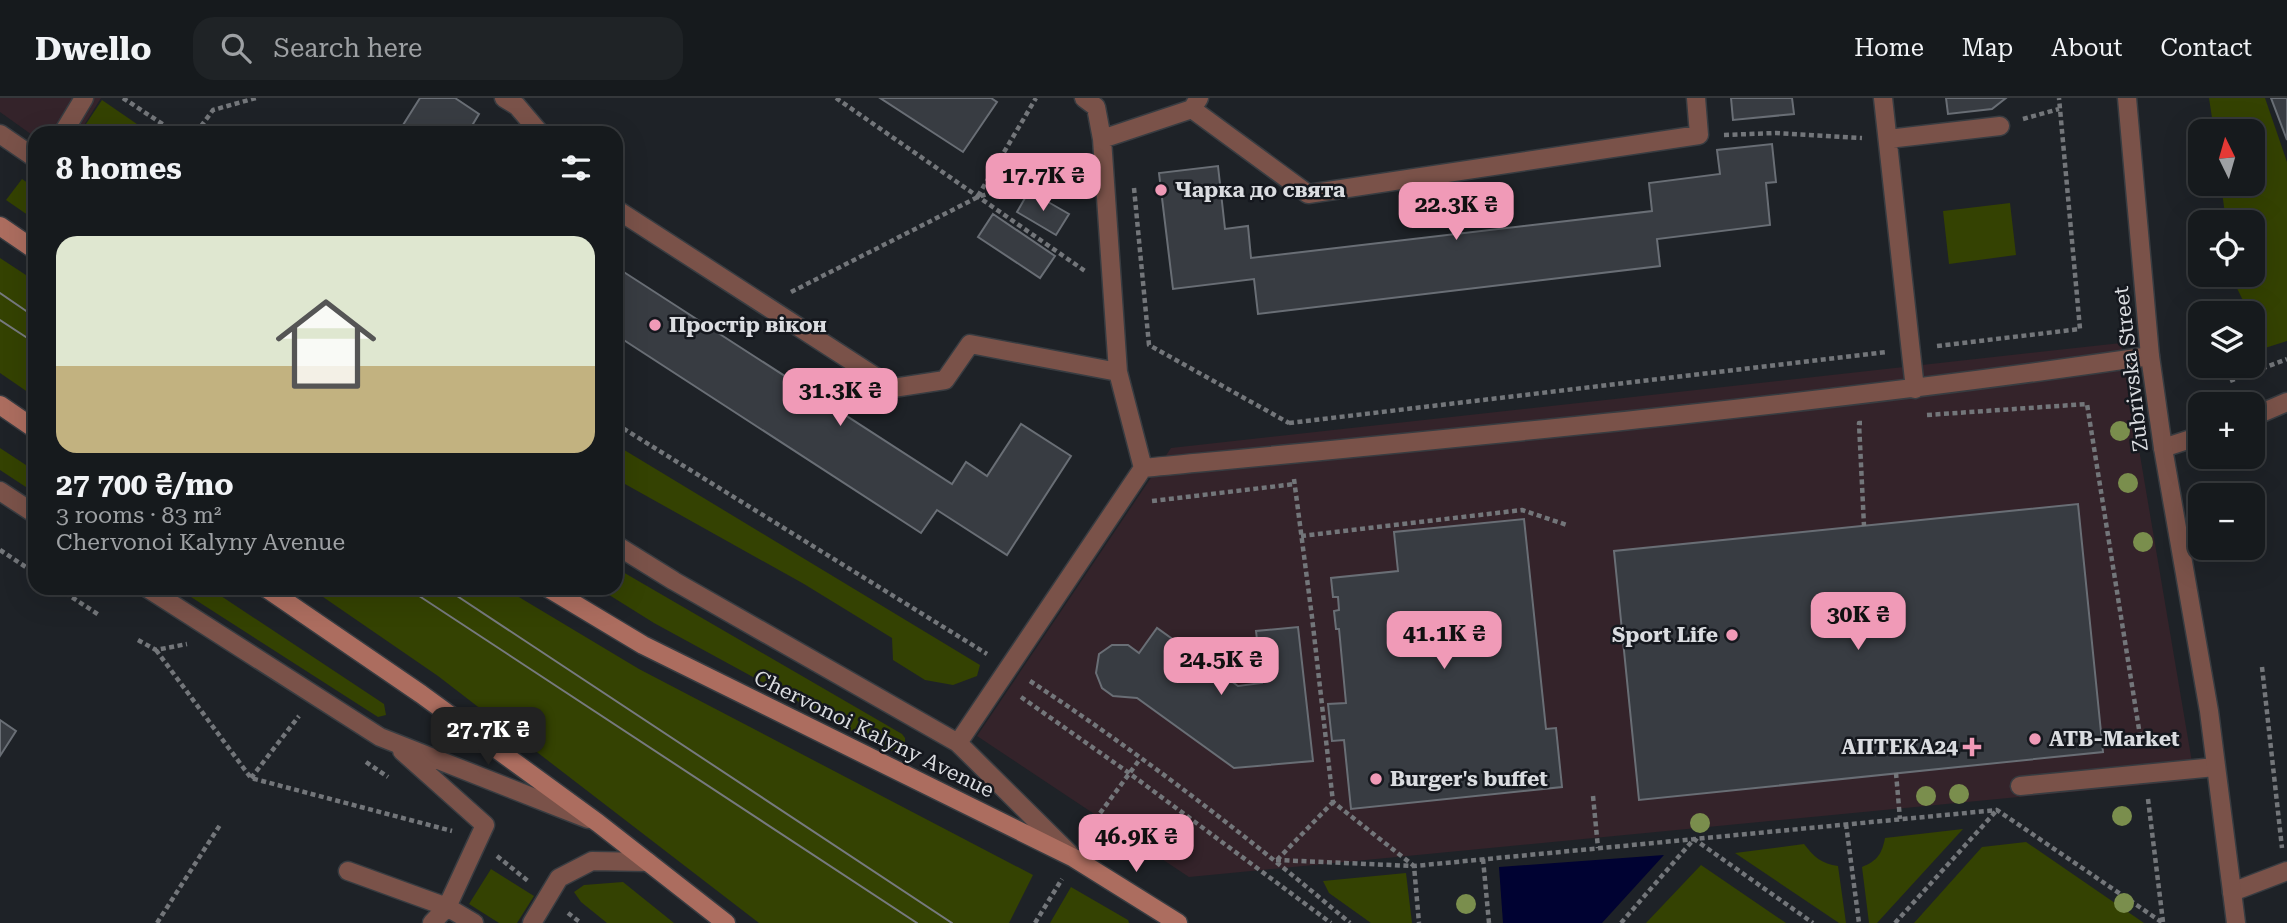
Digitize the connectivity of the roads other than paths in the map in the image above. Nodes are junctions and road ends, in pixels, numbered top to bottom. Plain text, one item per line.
1 (84, 98) edge
2 (504, 98) edge
3 (1084, 98) edge
4 (1696, 98) edge
5 (1883, 98) edge
6 (2127, 98) edge
7 (1195, 103) edge
8 (2000, 125) road end
9 (67, 126) edge
10 (534, 126) edge
11 (0, 134) edge
12 (1102, 139) junction
13 (1888, 139) junction
14 (28, 153) edge
15 (623, 213) edge
16 (0, 226) edge
17 (28, 245) edge
18 (2150, 356) junction
19 (1118, 372) junction
20 (1915, 389) junction
21 (2287, 402) edge
22 (0, 405) edge
23 (2265, 411) edge
24 (28, 424) edge
25 (2188, 440) edge
26 (2163, 449) junction
27 (1143, 468) junction
28 (0, 491) edge
29 (28, 509) edge
30 (623, 549) edge
31 (158, 595) edge
32 (276, 595) edge
33 (560, 595) edge
34 (391, 741) junction
35 (958, 743) junction
36 (2215, 767) junction
37 (2020, 786) dead end
38 (598, 823) junction
39 (1074, 858) junction
40 (648, 862) junction
41 (348, 872) dead end
42 (2286, 872) edge
43 (2232, 892) junction
44 (447, 908) junction
45 (432, 923) edge
46 (474, 923) edge
47 (532, 923) edge
48 (726, 923) edge
49 (1178, 923) edge
50 (2236, 923) edge

1 - 9 street
2 - 10 street
3 - 12 street
4 - 7 street
5 - 13 street
6 - 18 street, Zubrivska Street
7 - 12 street
8 - 13 street
11 - 14 street
12 - 19 street
13 - 20 street
15 - 19 street
16 - 17 main road
18 - 20 street
18 - 26 street, Zubrivska Street
19 - 27 street
20 - 27 street
21 - 23 street
22 - 24 main road
25 - 26 street
26 - 36 street, Zubrivska Street
27 - 35 street
28 - 29 street
30 - 35 street
31 - 34 street
32 - 38 main road
33 - 39 main road, Chervonoi Kalyny Avenue
34 - 38 street
34 - 44 street
35 - 39 street
36 - 37 street
36 - 43 street, Zubrivska Street
38 - 40 main road
39 - 49 main road, Chervonoi Kalyny Avenue
40 - 47 street
40 - 48 main road
41 - 44 street
42 - 43 street
43 - 50 street, Zubrivska Street
44 - 45 street
44 - 46 street

